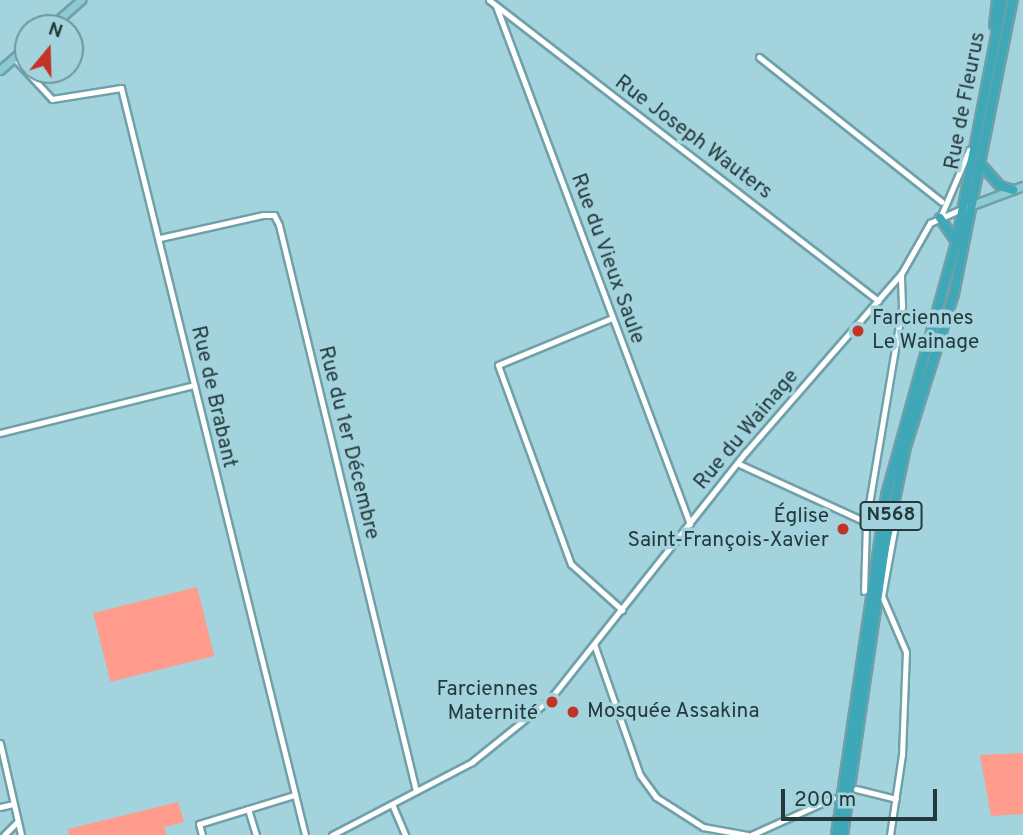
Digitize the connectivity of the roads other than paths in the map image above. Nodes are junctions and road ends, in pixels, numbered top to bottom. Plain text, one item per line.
1 (81, 0) edge
2 (489, 0) edge
3 (997, 0) edge
4 (1003, 0) edge
5 (1013, 0) edge
6 (496, 6) junction
7 (65, 14) edge
8 (996, 36) junction
9 (759, 57) dead end
10 (14, 58) edge
11 (0, 70) edge
12 (38, 84) edge
13 (970, 150) dead end
14 (983, 167) junction
15 (1023, 186) edge
16 (1013, 190) junction
17 (942, 202) junction
18 (974, 205) junction
19 (963, 208) junction
20 (940, 218) junction
21 (160, 238) junction
22 (956, 243) junction
23 (901, 274) junction
24 (878, 301) junction
25 (612, 318) junction
26 (194, 386) junction
27 (0, 433) edge
28 (737, 463) junction
29 (907, 521) dead end
30 (866, 522) junction
31 (690, 524) junction
32 (864, 591) dead end
33 (622, 610) junction
34 (594, 644) junction
35 (0, 743) edge
36 (856, 789) dead end
37 (416, 791) junction
38 (294, 795) junction
39 (833, 797) dead end
40 (896, 799) junction
41 (13, 804) junction
42 (392, 804) junction
43 (0, 807) edge
44 (248, 809) junction
45 (17, 822) junction
46 (717, 833) edge
47 (4, 835) edge
48 (21, 835) edge
49 (202, 835) edge
50 (256, 835) edge
51 (305, 835) edge
52 (332, 835) edge
53 (405, 835) edge
54 (749, 835) edge
55 (836, 835) edge
56 (843, 835) edge
57 (890, 835) edge

1 - 7 main road
2 - 6 street, Rue Joseph Wauters
3 - 8 highway
4 - 8 highway, Rue de Fleurus / N568
5 - 14 highway, Rue de Fleurus / N568
6 - 24 street, Rue Joseph Wauters
6 - 25 street, Rue du Vieux Saule
8 - 19 highway, Rue de Fleurus / N568
9 - 17 street
10 - 11 main road
12 - 21 street, Rue de Brabant
13 - 17 street, Rue de Fleurus
14 - 16 highway
14 - 18 highway, Rue de Fleurus / N568
15 - 16 main road
16 - 18 main road
17 - 20 street, Rue de Fleurus
18 - 19 main road
18 - 56 highway, N568
19 - 20 street, Rue du Wainage
19 - 22 highway, N568
20 - 22 highway
20 - 23 street, Rue du Wainage
21 - 26 street, Rue de Brabant
21 - 37 street, Rue du 1er Décembre
22 - 55 highway, N568
23 - 24 street, Rue du Wainage
23 - 30 street
24 - 28 street, Rue du Wainage
25 - 31 street, Rue du Vieux Saule
25 - 33 street
26 - 27 street
26 - 38 street, Rue de Brabant
28 - 30 street
28 - 31 street, Rue du Wainage
29 - 40 street
30 - 32 street
31 - 33 street, Rue du Wainage
33 - 34 street, Rue du Wainage
34 - 37 street, Rue du Wainage
34 - 46 street
35 - 41 street
36 - 40 street
37 - 42 street, Rue du Wainage
38 - 44 street
38 - 51 street, Rue de Brabant
39 - 54 street
40 - 57 street
41 - 43 street
41 - 45 street
42 - 52 street, Rue du Wainage
42 - 53 street
44 - 49 street
44 - 50 street
45 - 47 street
45 - 48 street
46 - 54 street

